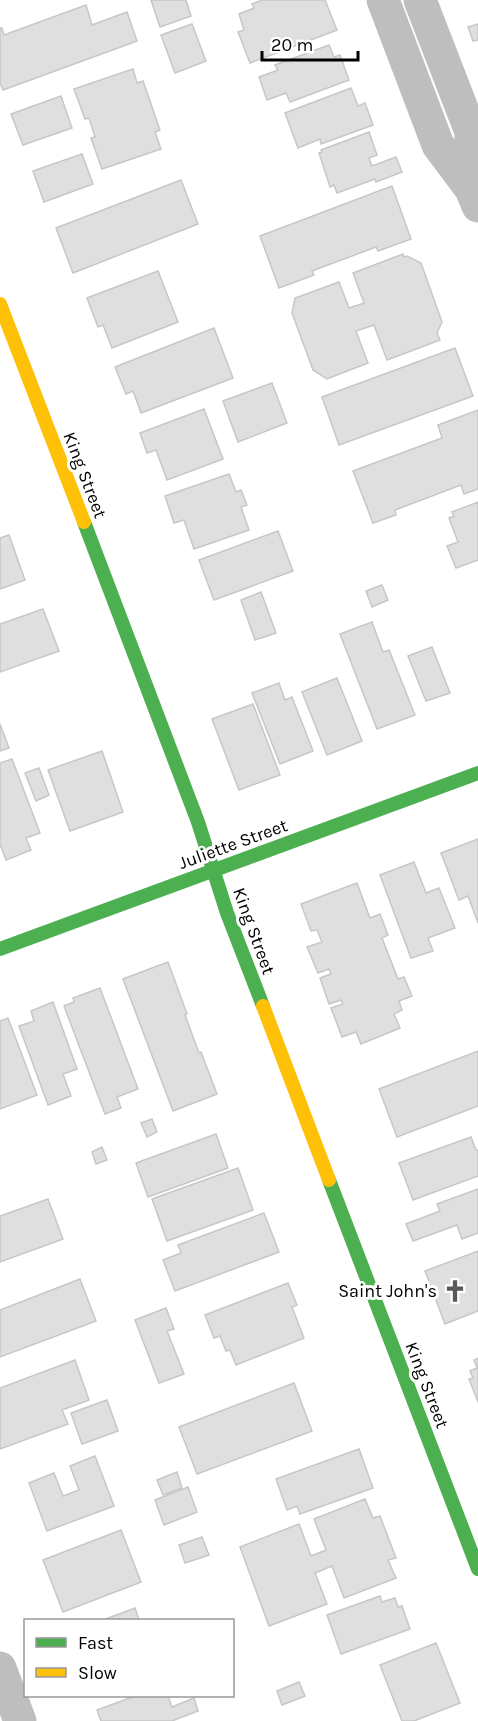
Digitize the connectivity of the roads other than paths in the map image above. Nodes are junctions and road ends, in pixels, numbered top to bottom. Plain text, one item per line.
1 (382, 0) edge
2 (420, 0) edge
3 (475, 197) edge
4 (0, 304) edge
5 (478, 773) edge
6 (213, 871) junction
7 (0, 949) edge
8 (478, 1569) edge
9 (0, 1668) edge
10 (20, 1721) edge

1 - 3 street
2 - 3 street
4 - 6 street, King Street
5 - 6 street, Juliette Street
6 - 7 street, Juliette Street
6 - 8 street, King Street
9 - 10 street

